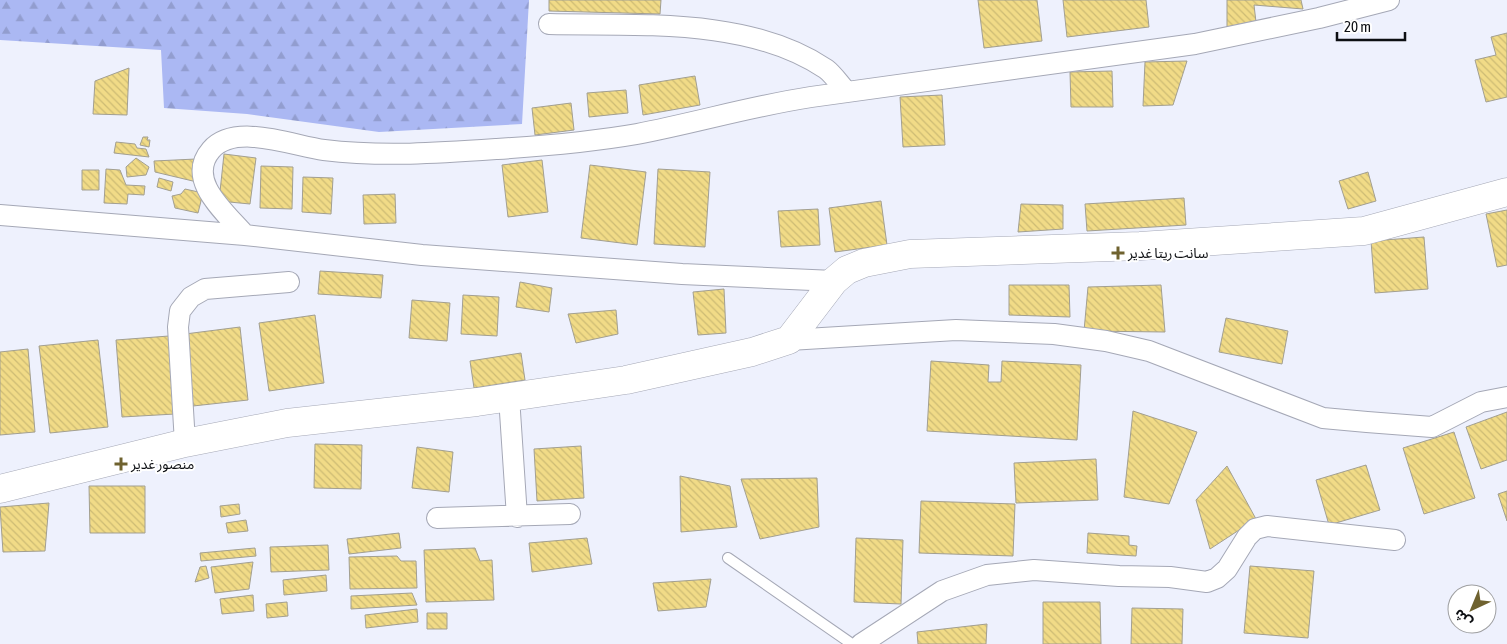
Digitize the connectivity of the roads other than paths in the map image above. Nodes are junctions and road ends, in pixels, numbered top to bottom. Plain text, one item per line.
1 (1389, 0) edge
2 (1362, 4) edge
3 (549, 24) dead end
4 (847, 92) junction
5 (1507, 192) edge
6 (0, 215) edge
7 (245, 235) junction
8 (834, 280) junction
9 (289, 282) dead end
10 (789, 340) junction
11 (509, 397) junction
12 (1507, 397) edge
13 (185, 443) junction
14 (0, 489) edge
15 (570, 514) dead end
16 (517, 517) junction
17 (437, 518) dead end
18 (1395, 540) dead end
19 (728, 558) dead end
20 (852, 644) edge
21 (861, 644) edge

1 - 2 street
2 - 4 street
3 - 4 street
4 - 7 street
5 - 8 street
6 - 7 street
7 - 8 street
8 - 10 street
9 - 13 street
10 - 11 street
10 - 12 street
11 - 13 street
11 - 16 street
13 - 14 street
15 - 16 street
16 - 17 street
18 - 21 street
19 - 20 lane

